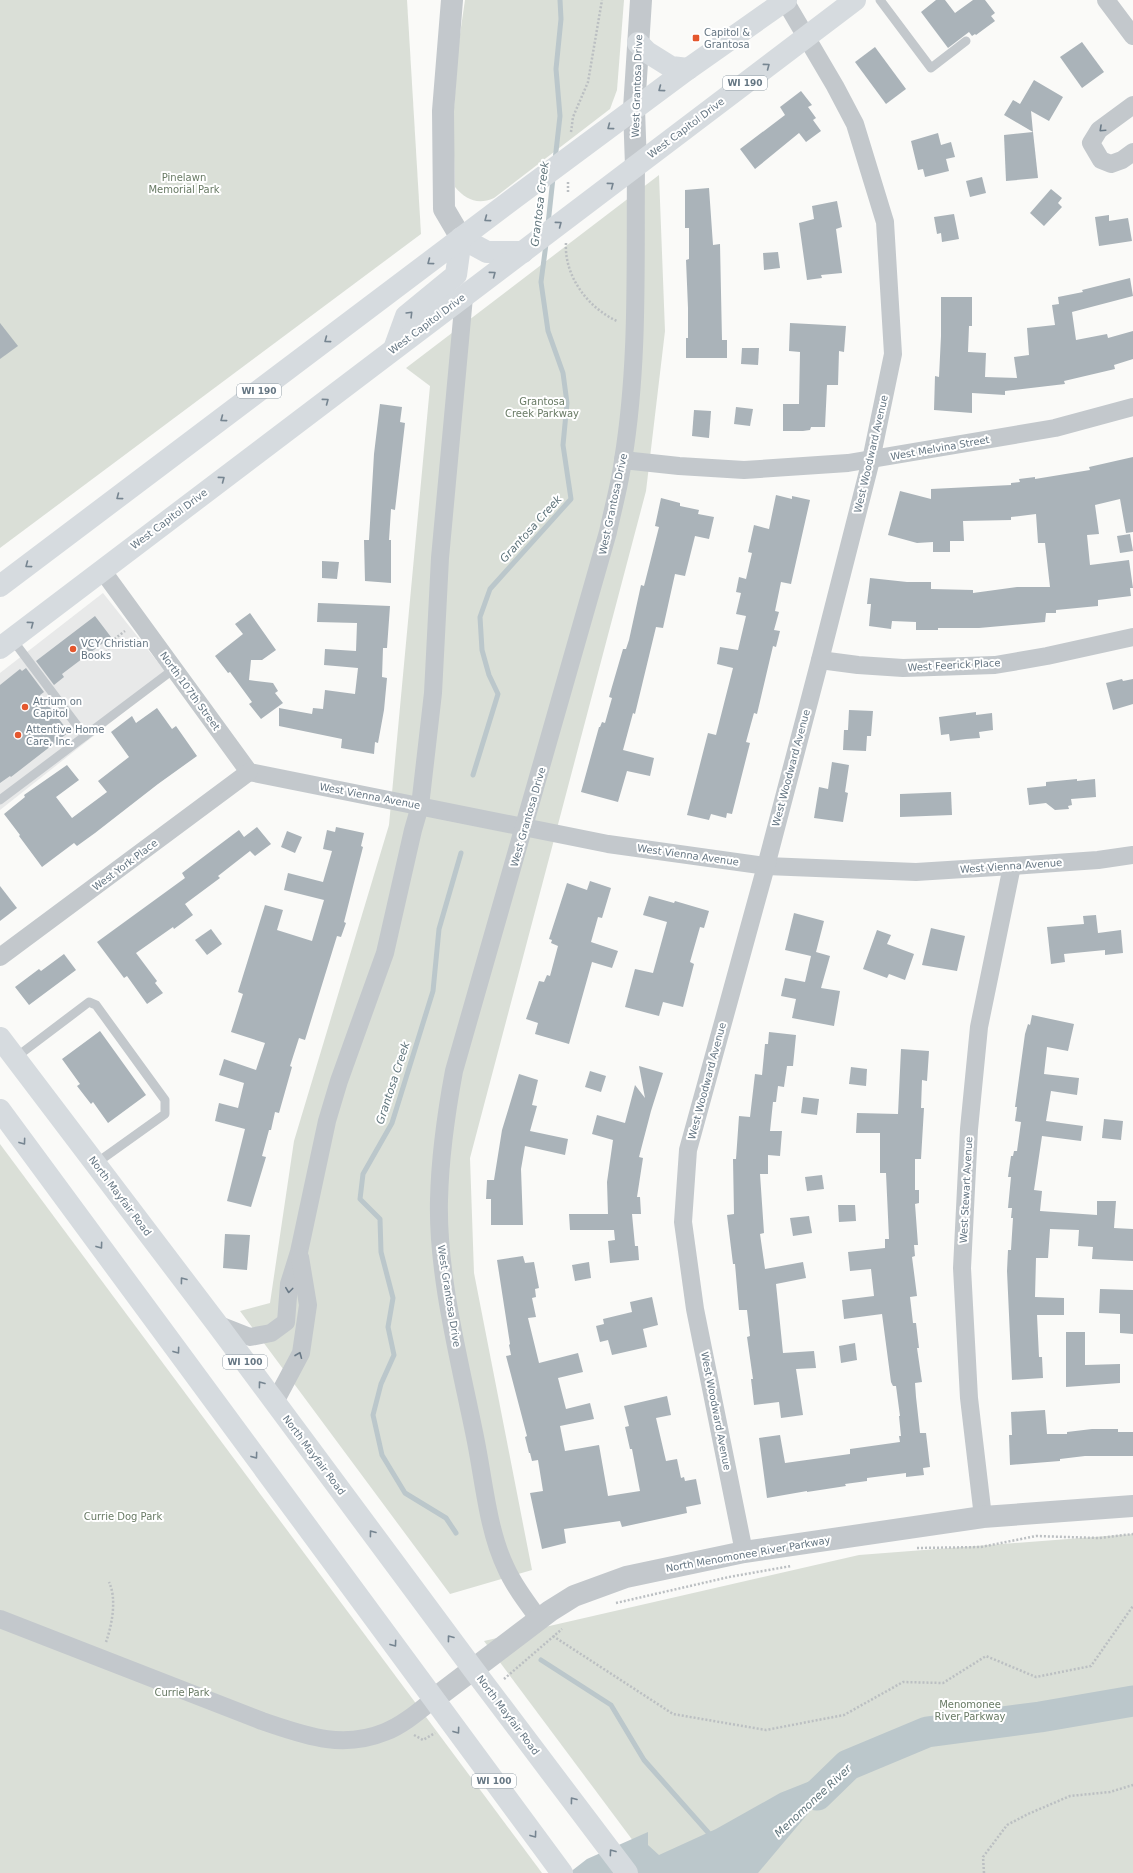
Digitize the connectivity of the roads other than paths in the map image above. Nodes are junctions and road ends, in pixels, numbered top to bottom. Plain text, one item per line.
1 (452, 0) edge
2 (641, 0) edge
3 (785, 0) edge
4 (855, 0) edge
5 (880, 0) edge
6 (1106, 0) edge
7 (1133, 36) edge
8 (806, 37) junction
9 (966, 41) dead end
10 (638, 43) junction
11 (688, 69) junction
12 (1133, 105) edge
13 (634, 109) junction
14 (1133, 152) edge
15 (636, 166) junction
16 (461, 238) junction
17 (523, 252) junction
18 (464, 297) junction
19 (394, 349) junction
20 (1133, 406) edge
21 (623, 460) junction
22 (871, 460) junction
23 (102, 570) junction
24 (0, 586) edge
25 (1133, 637) edge
26 (6, 643) edge
27 (820, 660) junction
28 (174, 669) junction
29 (86, 736) junction
30 (249, 772) junction
31 (0, 800) edge
32 (420, 806) junction
33 (525, 827) junction
34 (1133, 855) edge
35 (766, 866) junction
36 (1012, 866) junction
37 (0, 957) edge
38 (0, 1038) edge
39 (15, 1058) junction
40 (0, 1110) edge
41 (95, 1164) junction
42 (299, 1252) junction
43 (217, 1324) junction
44 (275, 1402) junction
45 (1133, 1506) edge
46 (983, 1517) junction
47 (744, 1552) junction
48 (0, 1619) edge
49 (538, 1619) junction
50 (473, 1669) junction
51 (434, 1699) junction
52 (558, 1868) edge
53 (627, 1873) edge

1 - 16 street
2 - 10 street, West Grantosa Drive
3 - 8 street, West Woodward Avenue
3 - 11 main road, WI 190
4 - 8 main road, West Capitol Drive / WI 190
5 - 9 lane
6 - 7 street
15 -> 8 main road, West Capitol Drive / WI 190
8 - 22 street, West Woodward Avenue
10 - 11 main road
10 - 13 street, West Grantosa Drive
11 -> 13 main road, WI 190
12 -> 14 street
13 - 15 street, West Grantosa Drive
13 -> 16 main road, WI 190
17 -> 15 main road, West Capitol Drive / WI 190
15 - 21 street, West Grantosa Drive
16 - 17 main road
19 -> 16 main road
16 -> 24 main road, WI 190
18 -> 17 main road, West Capitol Drive / WI 190
18 - 19 main road, West Capitol Drive / WI 190
18 - 32 street
23 -> 19 main road, West Capitol Drive / WI 190
20 - 22 street, West Melvina Street
21 - 22 street, West Melvina Street
21 - 33 street, West Grantosa Drive
22 - 27 street, West Woodward Avenue
26 -> 23 main road, West Capitol Drive / WI 190
23 - 28 street, North 107th Street
25 - 27 street, West Feerick Place
26 - 29 lane
27 - 35 street, West Woodward Avenue
28 - 29 lane
28 - 30 street, North 107th Street
29 - 31 lane
30 - 32 street, West Vienna Avenue
30 - 37 street, West York Place
32 - 33 street, West Vienna Avenue
32 - 42 street
33 - 35 street, West Vienna Avenue
33 - 49 street, West Grantosa Drive
34 - 36 street, West Vienna Avenue
35 - 36 street, West Vienna Avenue
35 - 47 street, West Woodward Avenue
36 - 46 street, West Stewart Avenue
38 - 39 main road, North Mayfair Road / WI 100
39 - 41 main road, North Mayfair Road / WI 100
39 - 41 lane
40 -> 51 main road, WI 100
43 -> 41 main road, North Mayfair Road / WI 100
42 -> 43 street
44 -> 42 street
44 -> 43 main road, North Mayfair Road / WI 100
50 -> 44 main road, North Mayfair Road / WI 100
45 - 46 street, North Menomonee River Parkway
46 - 47 street, North Menomonee River Parkway
47 - 49 street, North Menomonee River Parkway
48 - 51 street, North Menomonee River Parkway
49 - 50 street, North Menomonee River Parkway
50 - 51 street, North Menomonee River Parkway
53 -> 50 main road, North Mayfair Road / WI 100
51 -> 52 main road, WI 100

